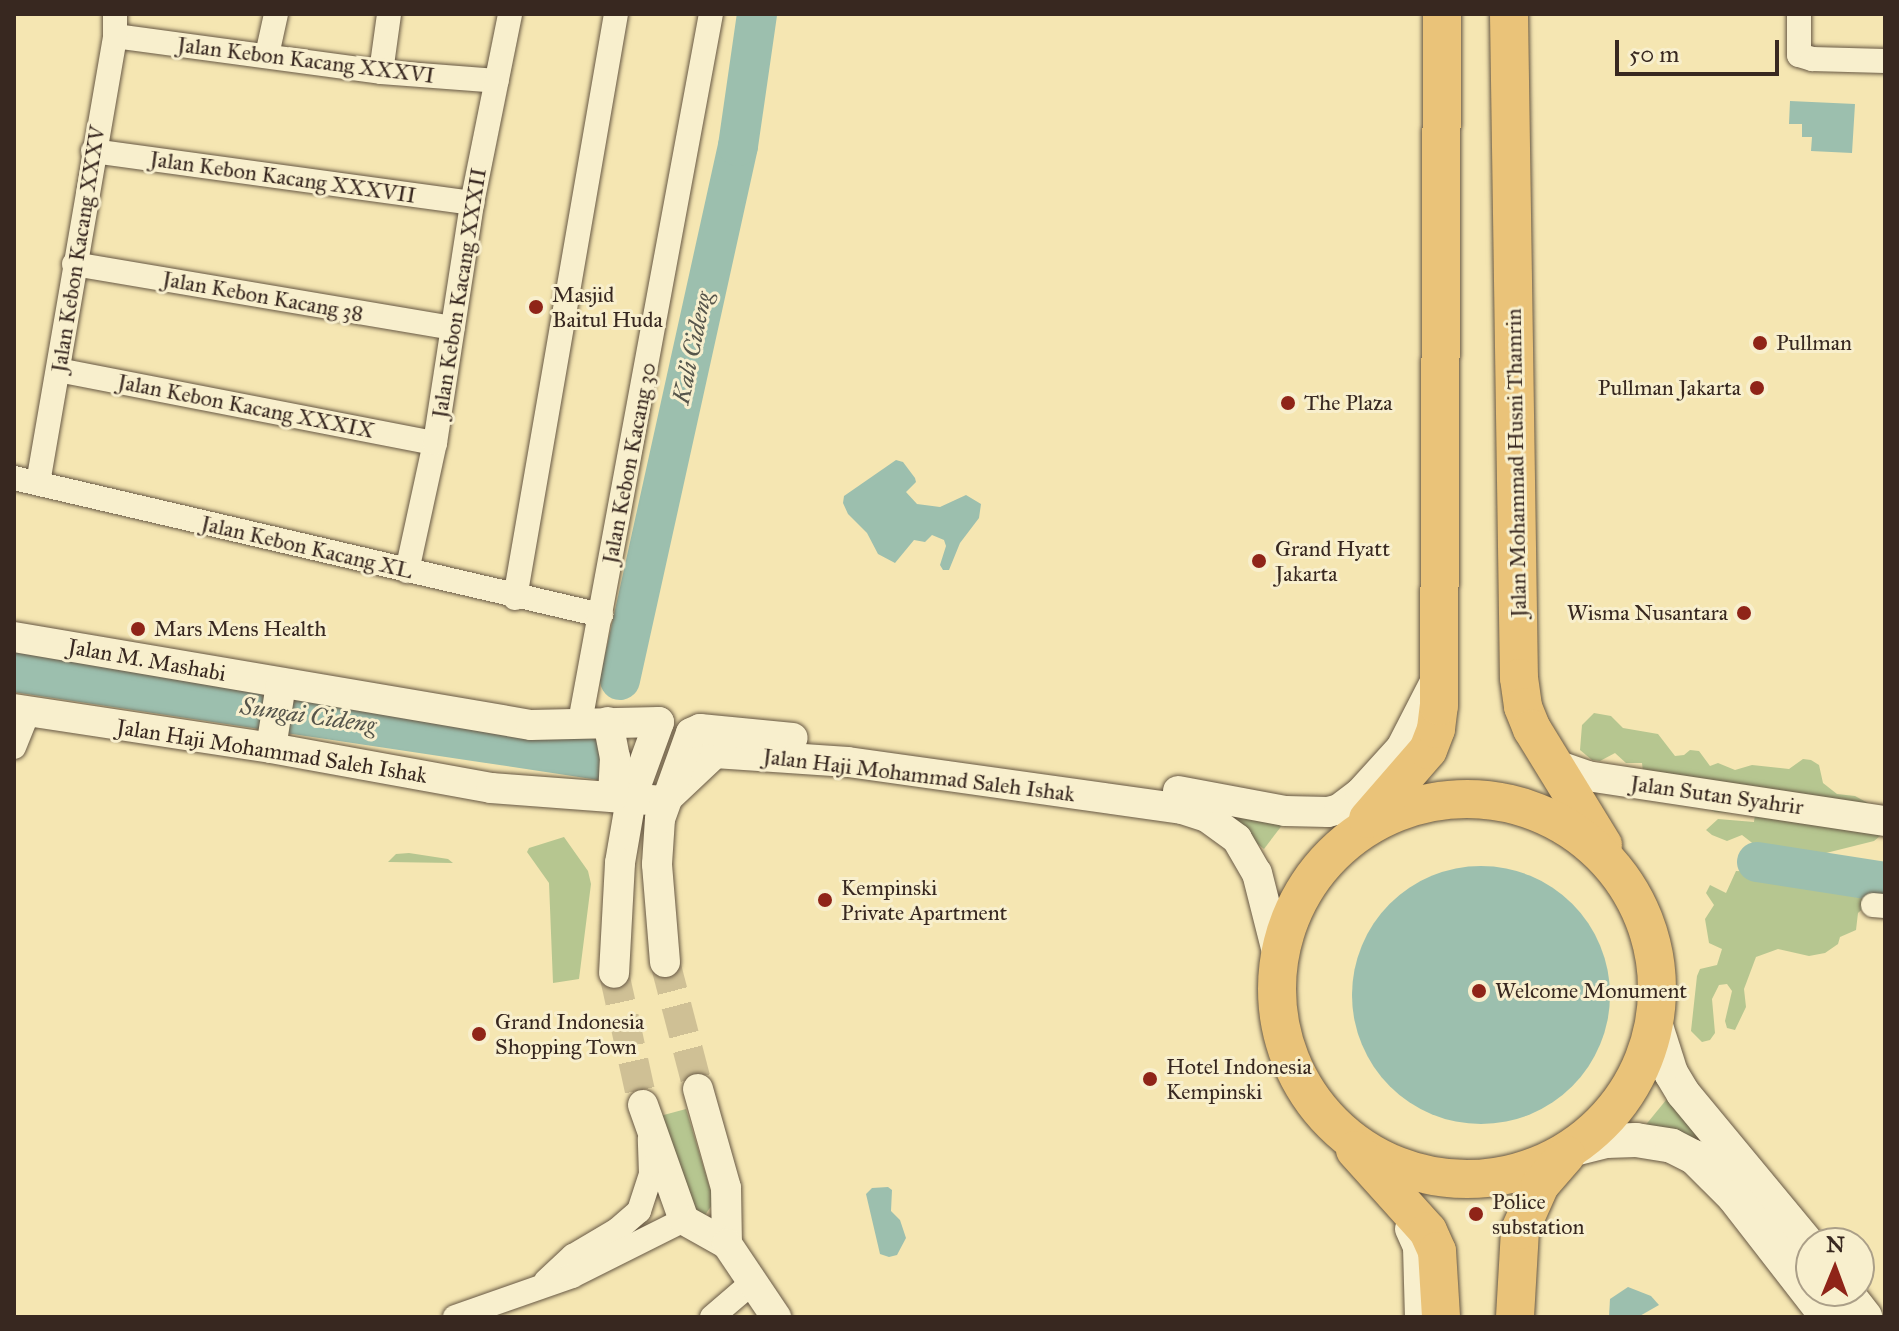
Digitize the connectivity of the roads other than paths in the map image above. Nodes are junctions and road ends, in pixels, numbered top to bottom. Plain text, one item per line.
1 (276, 14) edge
2 (389, 14) edge
3 (510, 14) edge
4 (616, 14) edge
5 (711, 14) edge
6 (1442, 14) edge
7 (1509, 14) edge
8 (1799, 14) edge
9 (115, 25) edge
10 (267, 55) junction
11 (1885, 61) edge
12 (381, 72) junction
13 (497, 81) junction
14 (93, 151) junction
15 (472, 203) junction
16 (74, 264) junction
17 (453, 328) junction
18 (58, 370) junction
19 (435, 443) junction
20 (14, 478) edge
21 (38, 483) junction
22 (407, 571) junction
23 (515, 598) junction
24 (601, 615) junction
25 (14, 637) edge
26 (1440, 671) junction
27 (280, 691) junction
28 (21, 710) edge
29 (594, 722) junction
30 (272, 740) junction
31 (14, 747) edge
32 (1550, 763) junction
33 (622, 798) junction
34 (664, 801) junction
35 (1885, 821) edge
36 (1350, 839) junction
37 (1626, 884) junction
38 (1278, 956) junction
39 (665, 962) tunnel mouth
40 (614, 973) tunnel mouth
41 (1656, 1026) junction
42 (698, 1089) tunnel mouth
43 (646, 1116) joint
44 (1340, 1132) junction
45 (1570, 1150) junction
46 (1368, 1164) junction
47 (684, 1220) junction
48 (1795, 1229) edge
49 (1428, 1231) junction
50 (727, 1244) junction
51 (1517, 1247) junction
52 (753, 1282) junction
53 (541, 1285) junction
54 (455, 1317) edge
55 (712, 1317) edge
56 (776, 1317) edge
57 (1420, 1317) edge
58 (1441, 1317) edge
59 (1515, 1317) edge
60 (1827, 1317) edge

1 - 10 street
2 - 12 street
3 - 13 street, Jalan Kebon Kacang XXXII
4 - 23 street
5 - 24 street, Jalan Kebon Kacang 30
6 - 26 main road
7 - 32 main road, Jalan Mohammad Husni Thamrin
8 - 11 street
9 - 10 street, Jalan Kebon Kacang XXXVI
9 - 14 street, Jalan Kebon Kacang XXXV
10 - 12 street, Jalan Kebon Kacang XXXVI
12 - 13 street, Jalan Kebon Kacang XXXVI
13 - 15 street, Jalan Kebon Kacang XXXII
14 - 15 street, Jalan Kebon Kacang XXXVII
14 - 16 street, Jalan Kebon Kacang XXXV
15 - 17 street, Jalan Kebon Kacang XXXII
16 - 17 street, Jalan Kebon Kacang 38
16 - 18 street, Jalan Kebon Kacang XXXV
17 - 19 street, Jalan Kebon Kacang XXXII
18 - 19 street, Jalan Kebon Kacang XXXIX
18 - 21 street, Jalan Kebon Kacang XXXV
19 - 22 street, Jalan Kebon Kacang XXXII
20 - 21 street, Jalan Kebon Kacang XL
21 - 22 street, Jalan Kebon Kacang XL
22 - 23 street, Jalan Kebon Kacang XL
23 - 24 street, Jalan Kebon Kacang XL
24 - 29 street, Jalan Kebon Kacang 30
25 - 27 street, Jalan M. Mashabi
26 - 34 street, Jalan Haji Mohammad Saleh Ishak
26 - 36 main road
27 - 29 street, Jalan M. Mashabi
27 - 30 street
28 - 30 street, Jalan Haji Mohammad Saleh Ishak
28 - 31 street
29 - 33 street
29 - 33 street, Jalan M. Mashabi
30 - 33 street, Jalan Haji Mohammad Saleh Ishak
32 - 35 street, Jalan Sutan Syahrir
32 - 37 main road, Jalan Mohammad Husni Thamrin
33 - 34 street, Jalan Haji Mohammad Saleh Ishak
33 - 40 street
34 - 38 street, Jalan Haji Mohammad Saleh Ishak
34 - 39 street
36 - 37 main road
36 - 38 main road
37 - 41 main road
38 - 44 main road
41 - 45 main road
41 - 48 main road
42 - 50 street
43 - 47 street
43 - 53 street
44 - 45 main road
44 - 46 main road
45 - 51 main road
45 - 60 main road
46 - 49 main road
46 - 57 street
47 - 50 street
47 - 53 street
49 - 51 main road
49 - 58 main road
50 - 52 street
51 - 59 main road
52 - 55 street
52 - 56 street
53 - 54 street

